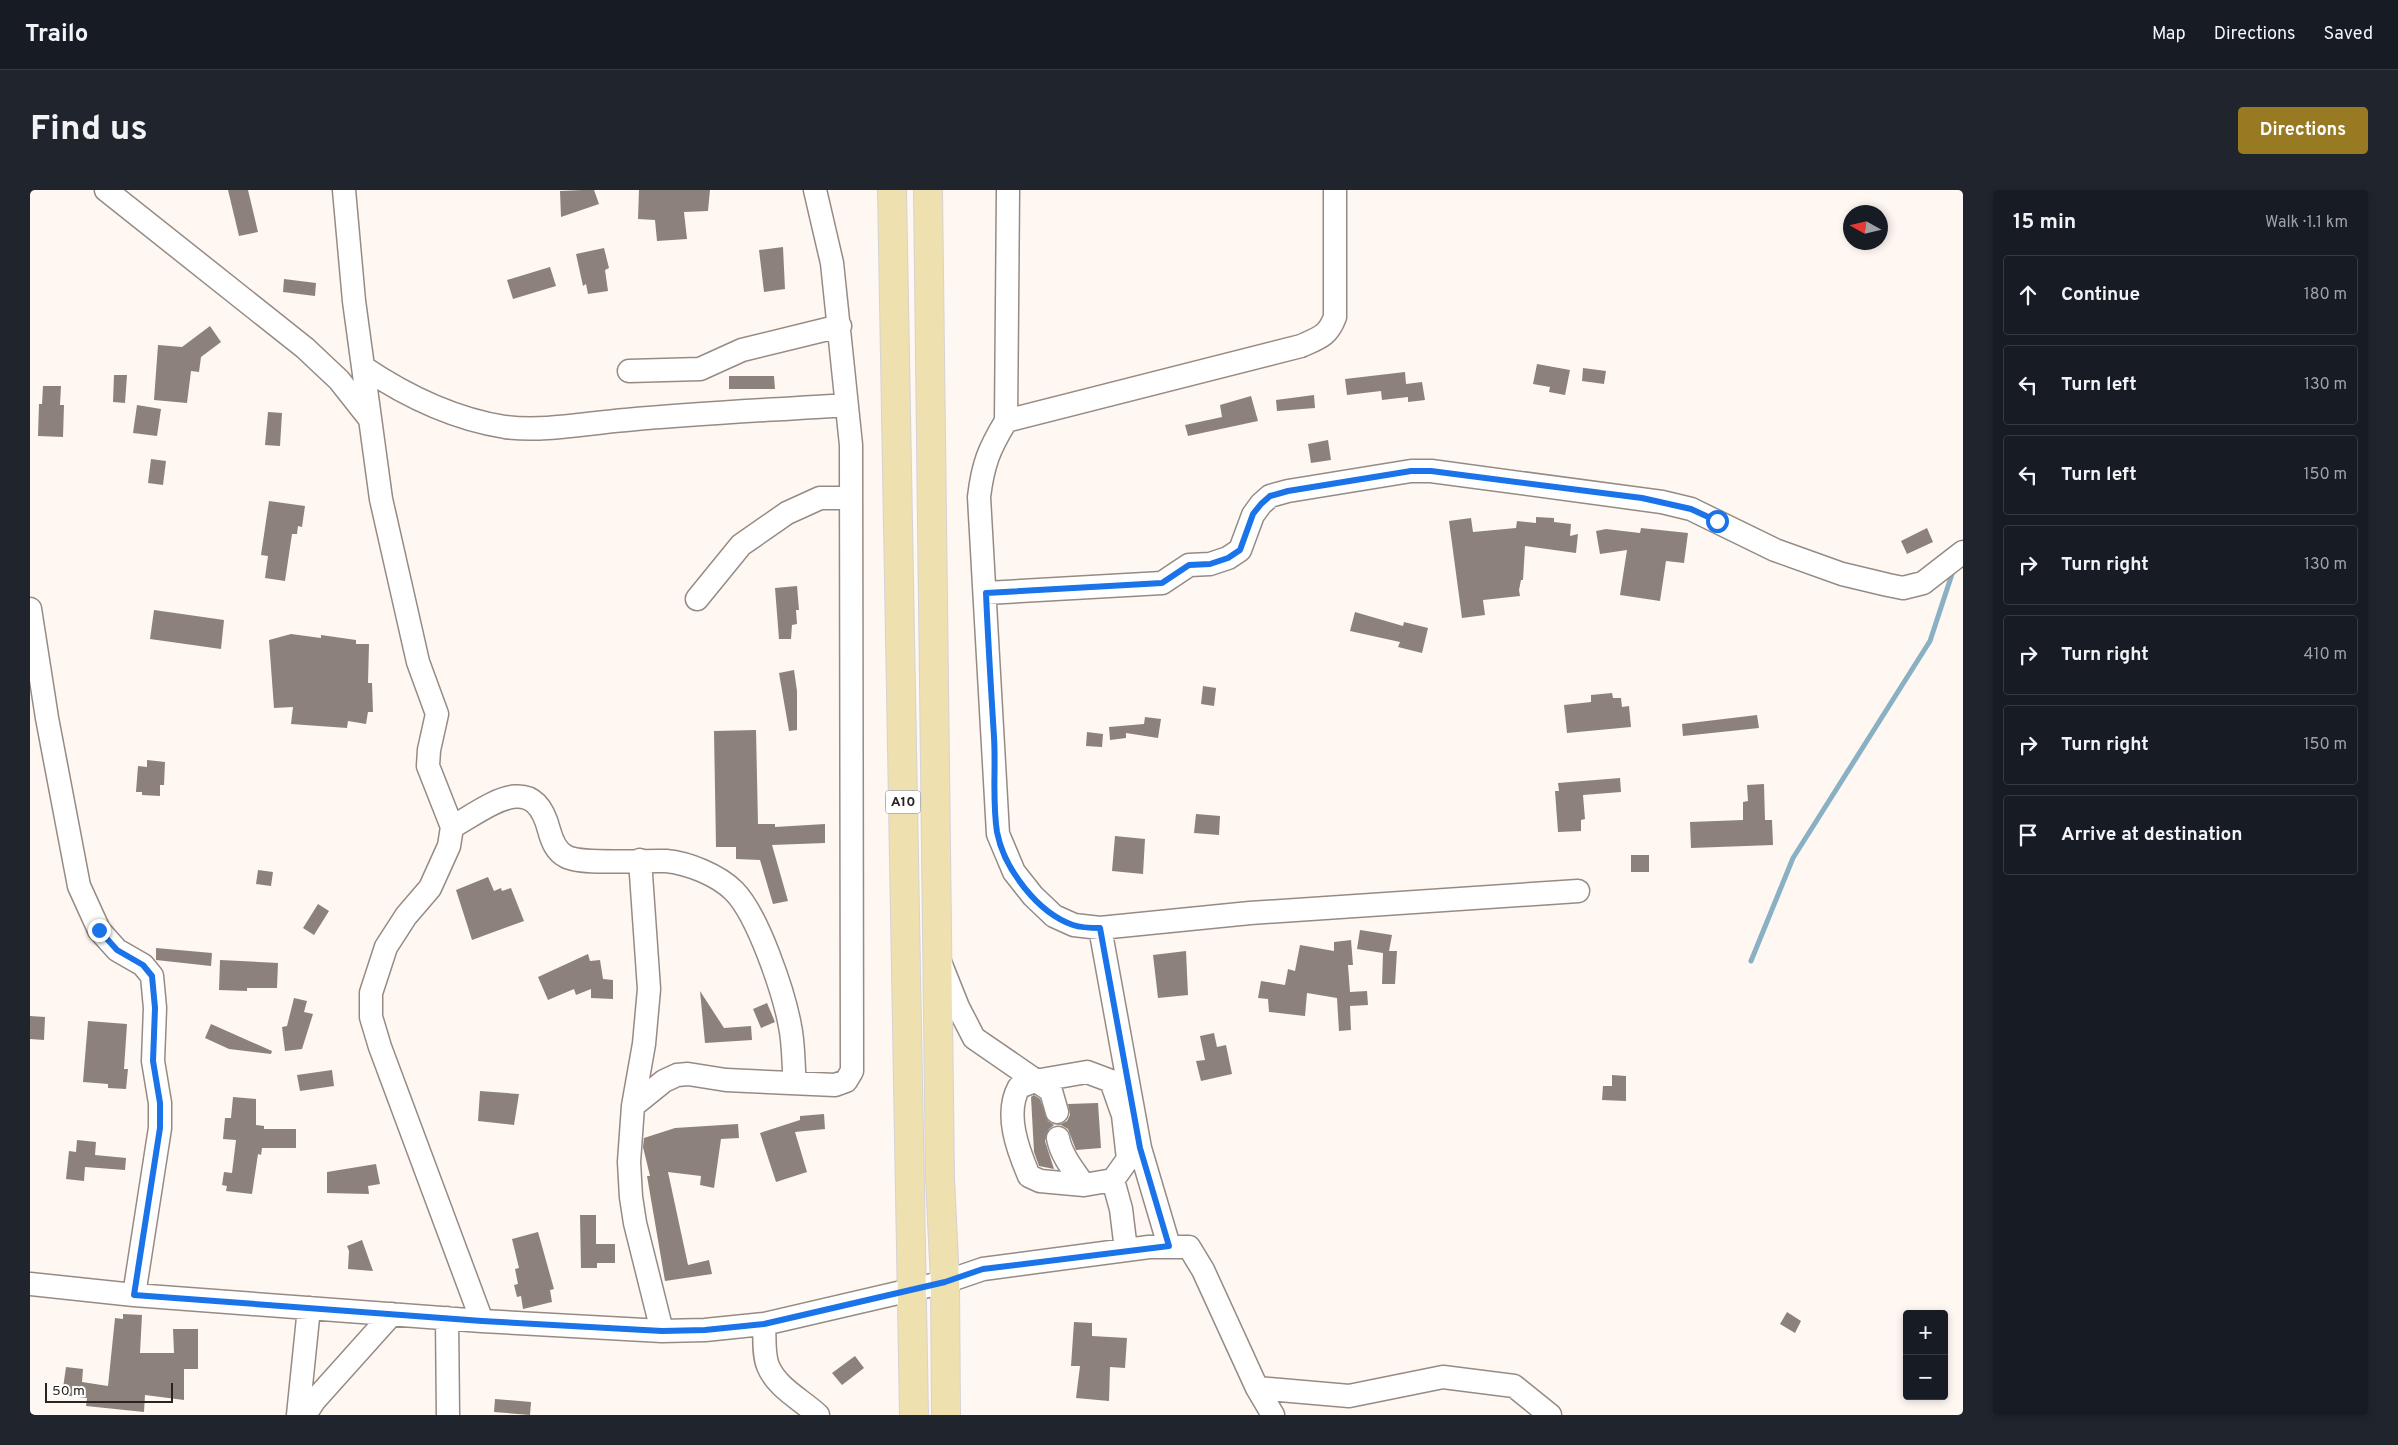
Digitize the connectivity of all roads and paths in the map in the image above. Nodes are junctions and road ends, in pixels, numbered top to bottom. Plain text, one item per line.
1 (106, 190) edge
2 (344, 190) edge
3 (815, 190) edge
4 (892, 190) edge
5 (928, 190) edge
6 (1008, 190) edge
7 (1335, 190) edge
8 (840, 326) junction
9 (363, 368) junction
10 (629, 371) dead end
11 (846, 404) junction
12 (370, 419) junction
13 (1006, 421) junction
14 (851, 498) junction
15 (1963, 552) edge
16 (986, 593) junction
17 (697, 599) dead end
18 (30, 615) edge
19 (452, 827) junction
20 (640, 860) junction
21 (1578, 891) dead end
22 (1100, 928) junction
23 (937, 954) junction
24 (1035, 1081) junction
25 (795, 1083) junction
26 (633, 1106) junction
27 (1057, 1112) dead end
28 (1058, 1138) dead end
29 (1113, 1180) junction
30 (1084, 1185) junction
31 (1169, 1246) junction
32 (1126, 1250) junction
33 (945, 1282) junction
34 (30, 1284) edge
35 (912, 1290) junction
36 (134, 1295) junction
37 (309, 1308) junction
38 (392, 1314) junction
39 (447, 1318) junction
40 (482, 1321) junction
41 (764, 1324) junction
42 (662, 1331) junction
43 (1257, 1388) junction
44 (298, 1415) edge
45 (305, 1415) edge
46 (448, 1415) edge
47 (818, 1415) edge
48 (914, 1415) edge
49 (946, 1415) edge
50 (1273, 1415) edge
51 (1550, 1415) edge

1 - 12 street
2 - 9 street
3 - 8 street
4 - 35 main road, A10
5 - 23 main road, A10
6 - 13 street
7 - 13 street
8 - 10 street
8 - 11 street
9 - 11 street
9 - 12 street
11 - 14 street
12 - 19 street
13 - 16 street
14 - 17 street
14 - 25 street
15 - 16 street
16 - 22 street
18 - 36 street
19 - 20 street
19 - 40 street
20 - 25 street
20 - 26 street
21 - 22 street
22 - 31 street
23 - 24 street
23 - 33 main road, A10
24 - 27 street
24 - 29 street
24 - 30 street
25 - 26 street
26 - 42 street
28 - 30 street
29 - 30 street
29 - 32 street
31 - 32 street
31 - 43 street
32 - 33 street
33 - 35 street
33 - 49 main road, A10
34 - 36 street
35 - 41 street
35 - 48 main road, A10
36 - 37 street
37 - 38 street
37 - 44 street
38 - 39 street
38 - 45 street
39 - 40 street
39 - 46 street
40 - 42 street
41 - 42 street
41 - 47 street
43 - 50 street
43 - 51 street

